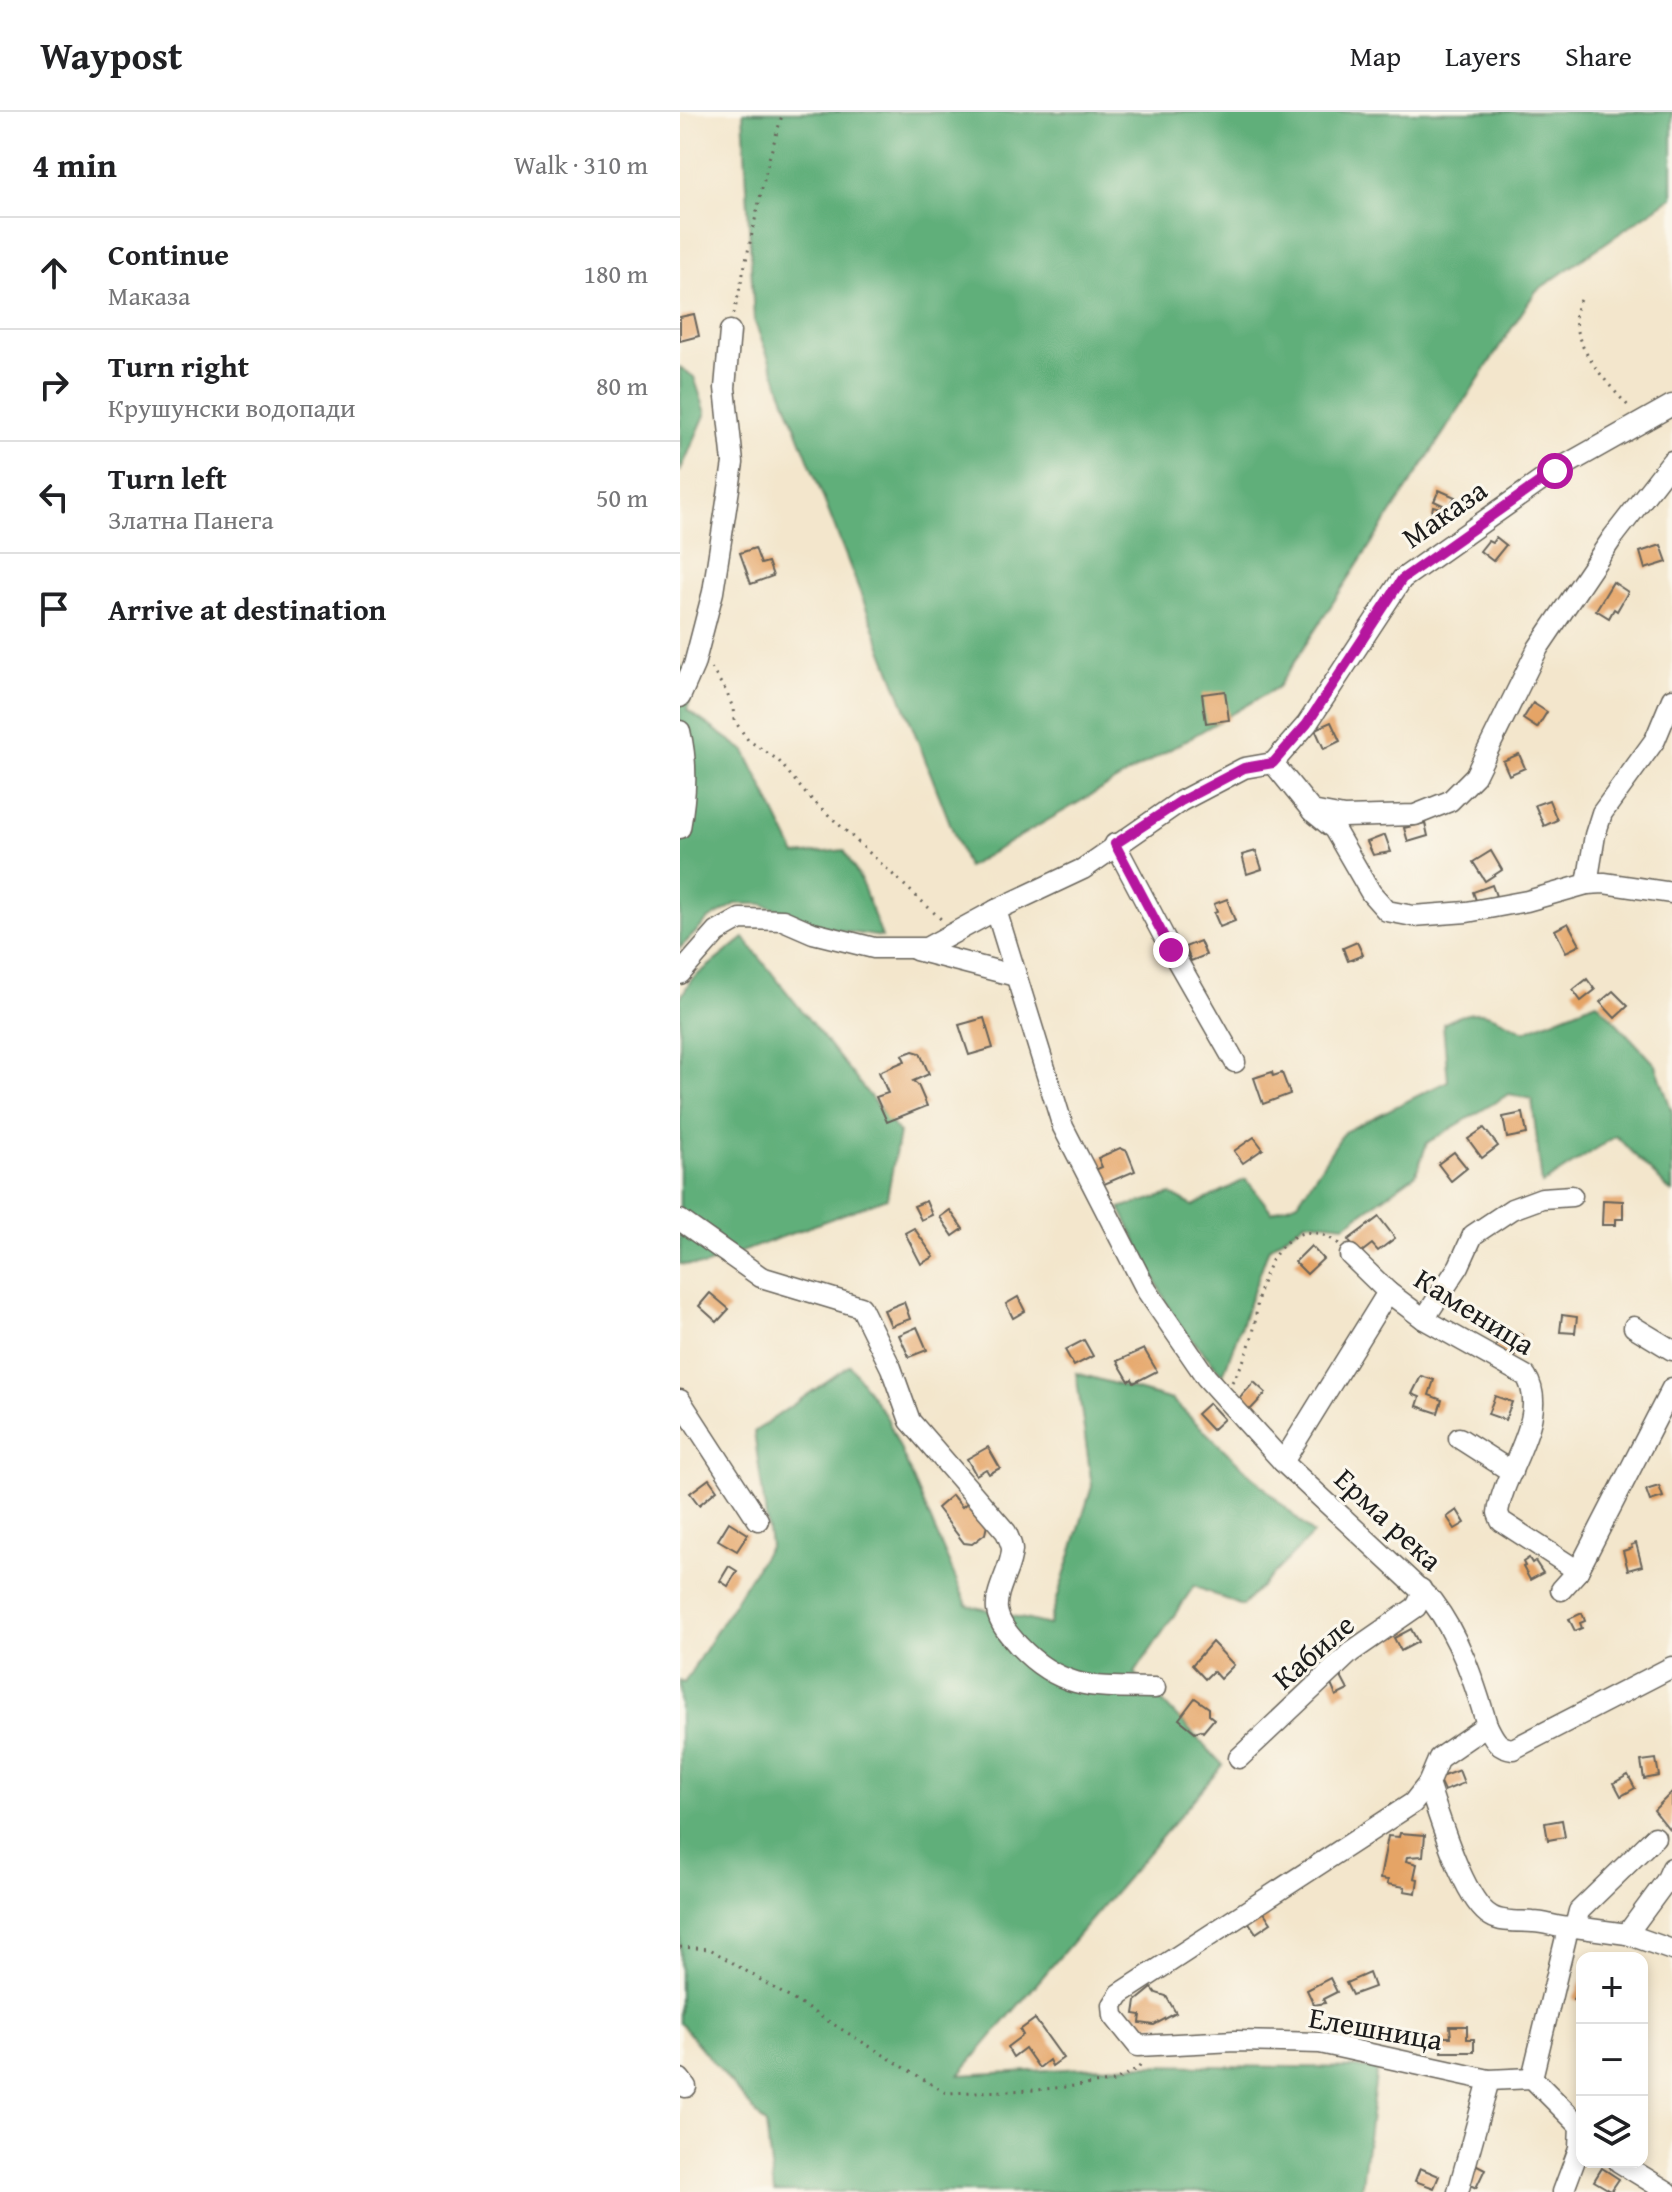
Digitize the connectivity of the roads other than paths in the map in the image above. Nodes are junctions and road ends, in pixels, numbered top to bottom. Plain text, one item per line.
1 (730, 331) road end
2 (1672, 405) edge
3 (1672, 461) edge
4 (680, 697) edge
5 (1672, 699) edge
6 (680, 731) edge
7 (1273, 763) junction
8 (1312, 811) junction
9 (680, 828) edge
10 (1115, 844) junction
11 (1587, 884) junction
12 (1672, 893) edge
13 (996, 910) junction
14 (909, 948) junction
15 (680, 974) edge
16 (1016, 976) junction
17 (1235, 1062) dead end
18 (1572, 1196) dead end
19 (680, 1220) edge
20 (1350, 1255) road end
21 (1388, 1292) junction
22 (1424, 1319) junction
23 (1634, 1327) dead end
24 (1672, 1350) edge
25 (1672, 1388) edge
26 (680, 1400) edge
27 (1459, 1438) dead end
28 (1283, 1462) junction
29 (1512, 1472) junction
30 (758, 1520) dead end
31 (1578, 1571) junction
32 (1421, 1589) junction
33 (1561, 1590) dead end
34 (1672, 1667) edge
35 (1155, 1688) dead end
36 (1487, 1725) junction
37 (1239, 1758) dead end
38 (1428, 1784) junction
39 (1655, 1837) dead end
40 (1672, 1868) edge
41 (1572, 1928) junction
42 (1627, 1934) junction
43 (1672, 1950) edge
44 (1532, 2078) junction
45 (1489, 2080) junction
46 (1576, 2121) edge
47 (1576, 2157) edge
48 (1629, 2168) edge
49 (1458, 2192) edge
50 (1563, 2192) edge
51 (1668, 2192) edge

1 - 4 street
2 - 7 street, Маказа
3 - 8 street
5 - 11 street
6 - 9 street
7 - 8 street
7 - 10 street
8 - 11 street
10 - 13 street
10 - 17 street
11 - 12 street
13 - 14 street
13 - 16 street, Ерма река
14 - 15 street
14 - 16 street
16 - 28 street, Ерма река
18 - 22 street
19 - 35 street
20 - 21 street, Каменица
21 - 22 street, Каменица
21 - 28 street
22 - 29 street, Каменица
23 - 24 street
25 - 31 street
26 - 30 street
27 - 29 street
28 - 32 street, Ерма река
29 - 31 street, Каменица
31 - 33 street
32 - 36 street, Ерма река
32 - 37 street, Кабиле
34 - 36 street
36 - 38 street
38 - 41 street
38 - 45 street, Елешница
39 - 41 street
40 - 42 street
41 - 42 street
41 - 44 street
42 - 43 street
44 - 45 street, Елешница
44 - 46 street
45 - 49 street
47 - 50 street
48 - 51 street

